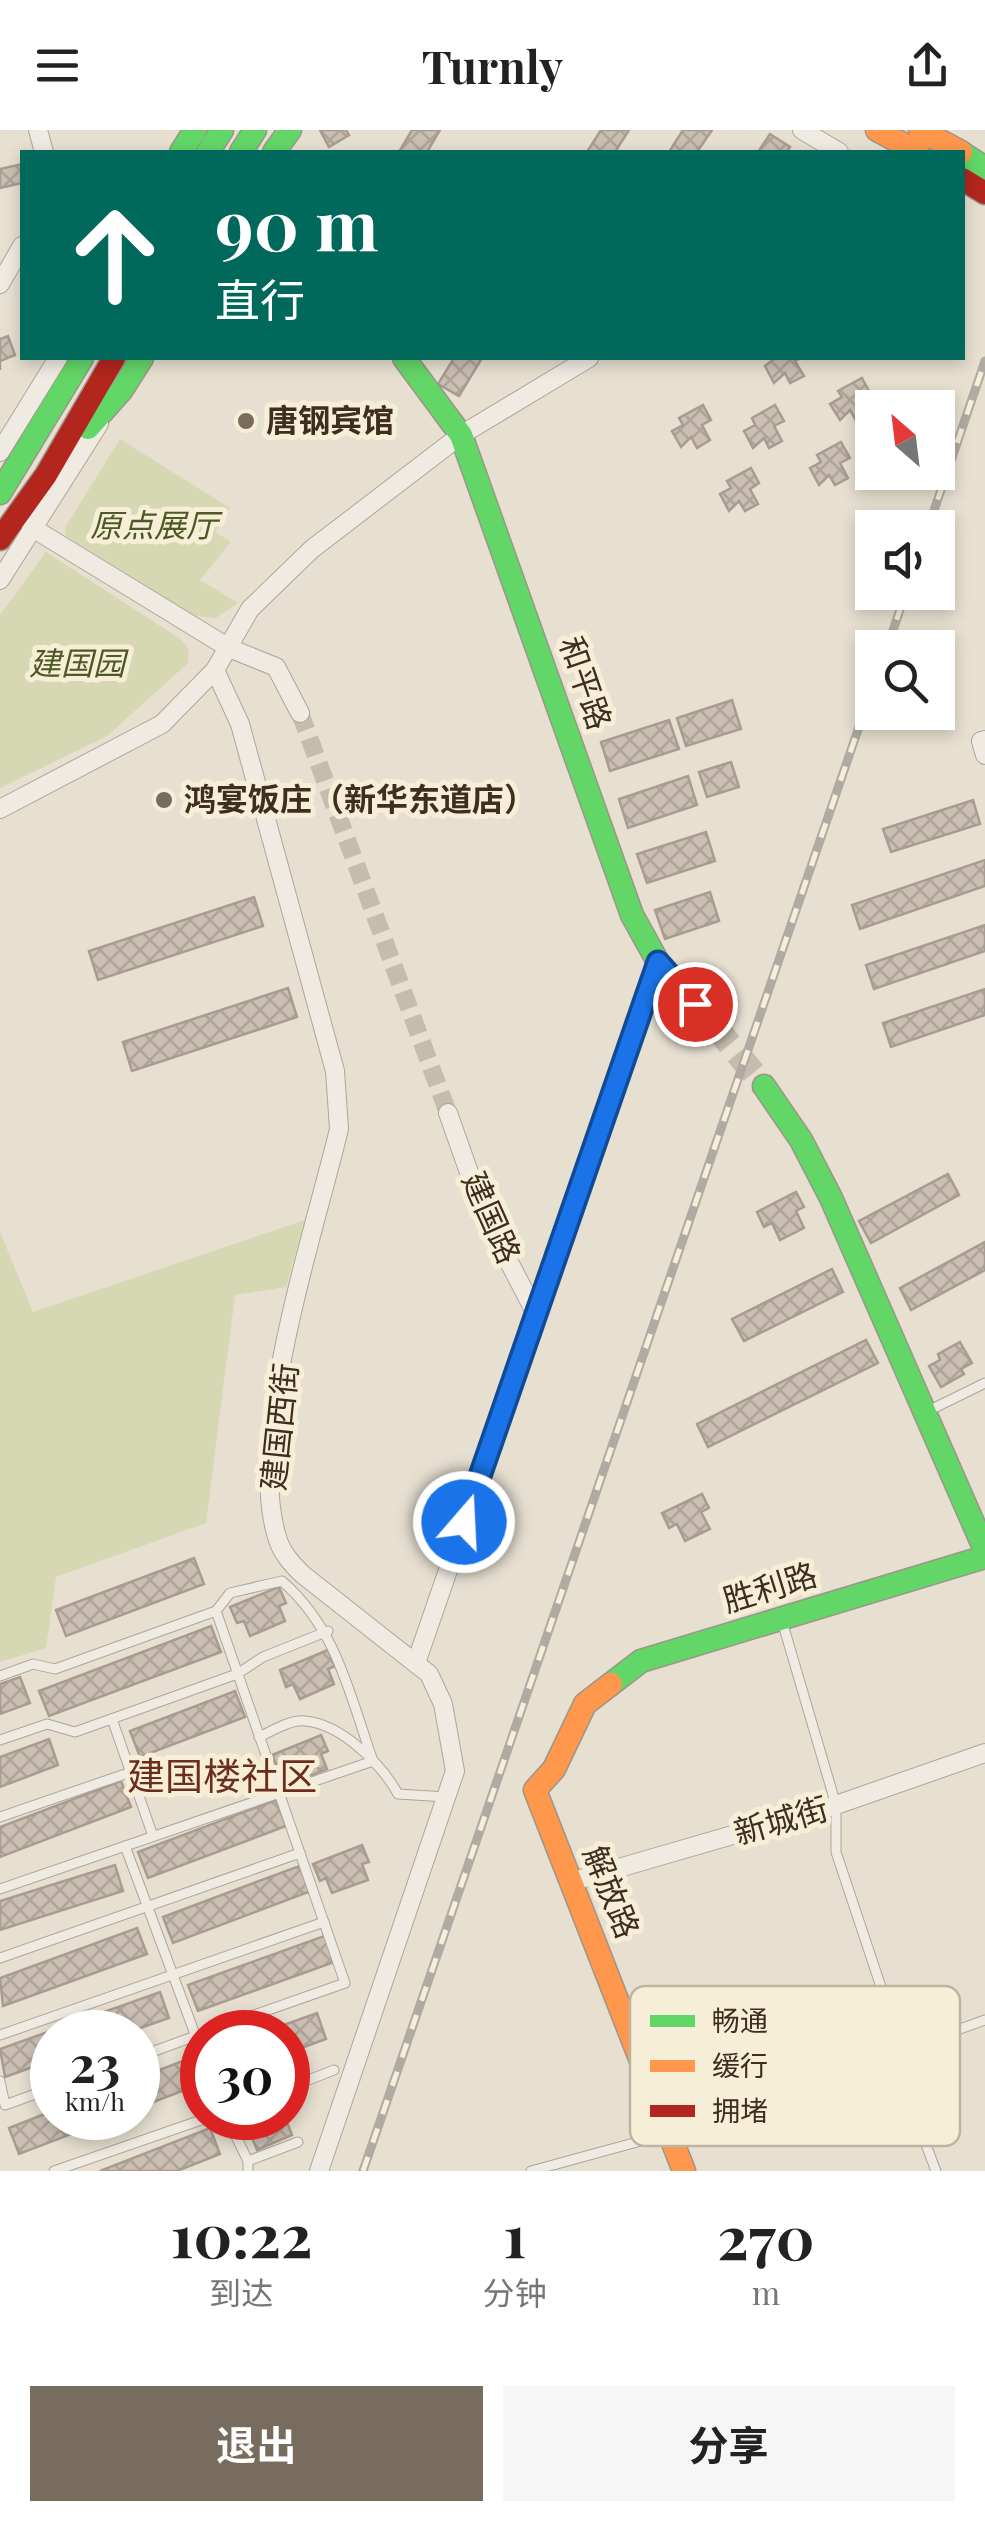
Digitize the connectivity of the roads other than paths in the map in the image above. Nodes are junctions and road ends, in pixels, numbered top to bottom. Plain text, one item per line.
1 (802, 130) edge
2 (860, 130) edge
3 (877, 130) edge
4 (920, 130) edge
5 (964, 130) edge
6 (985, 143) edge
7 (835, 150) edge
8 (897, 150) edge
9 (914, 150) edge
10 (957, 150) edge
11 (20, 249) edge
12 (0, 284) edge
13 (58, 360) edge
14 (58, 360) edge
15 (81, 360) edge
16 (141, 360) edge
17 (405, 360) edge
18 (587, 360) edge
19 (110, 365) edge
20 (121, 390) junction
21 (461, 435) junction
22 (0, 452) edge
23 (28, 454) junction
24 (46, 475) junction
25 (0, 493) edge
26 (32, 527) junction
27 (0, 538) edge
28 (0, 580) edge
29 (228, 648) junction
30 (215, 670) junction
31 (300, 713) tunnel mouth
32 (0, 809) edge
33 (658, 962) junction
34 (714, 1025) tunnel mouth
35 (764, 1086) tunnel mouth
36 (448, 1113) tunnel mouth
37 (535, 1312) junction
38 (985, 1383) edge
39 (926, 1412) junction
40 (985, 1554) edge
41 (216, 1611) junction
42 (782, 1619) junction
43 (328, 1632) junction
44 (416, 1662) junction
45 (238, 1674) junction
46 (0, 1676) edge
47 (585, 1704) joint
48 (112, 1719) junction
49 (259, 1736) junction
50 (0, 1740) edge
51 (985, 1752) edge
52 (373, 1761) junction
53 (131, 1772) junction
54 (279, 1793) junction
55 (446, 1797) junction
56 (836, 1805) junction
57 (0, 1817) edge
58 (153, 1836) junction
59 (125, 1846) junction
60 (300, 1853) junction
61 (574, 1881) junction
62 (0, 1890) edge
63 (148, 1906) junction
64 (324, 1922) junction
65 (0, 1958) edge
66 (174, 1975) junction
67 (876, 1986) edge
68 (191, 2010) edge
69 (269, 2010) edge
70 (985, 2020) edge
71 (630, 2028) edge
72 (960, 2029) edge
73 (0, 2036) edge
74 (334, 2070) dead end
75 (310, 2079) edge
76 (0, 2081) edge
77 (30, 2096) edge
78 (180, 2127) edge
79 (237, 2140) edge
80 (298, 2142) dead end
81 (630, 2144) edge
82 (675, 2146) edge
83 (928, 2146) edge
84 (248, 2166) edge
85 (54, 2171) edge
86 (320, 2171) edge
87 (532, 2171) edge
88 (684, 2171) edge
89 (936, 2171) edge

1 - 7 street
2 - 8 street
3 - 9 street
4 - 10 street
5 - 6 street
11 - 12 street
13 - 22 street
14 - 23 street
15 - 23 street
16 - 20 street
17 - 21 street, 和平路
18 - 21 street
19 - 24 street
20 - 24 street
20 - 26 street
21 - 29 street
21 - 33 street, 和平路
23 - 25 street
24 - 27 street
26 - 28 street
26 - 29 street
29 - 30 street
29 - 31 street
30 - 32 street
30 - 44 street, 建国西街
33 - 34 street, 和平路
33 - 37 street
35 - 39 street
36 - 37 street, 建国路
37 - 44 street
38 - 39 lane
39 - 40 street
40 - 42 street, 胜利路
41 - 43 lane
41 - 45 lane
41 - 46 lane
42 - 47 street, 胜利路
42 - 56 lane
43 - 45 lane
43 - 52 lane
44 - 55 street, 建国西街
45 - 48 lane
45 - 49 lane
47 - 61 street, 解放路
48 - 50 lane
48 - 53 lane
49 - 52 lane
49 - 54 lane
51 - 56 street, 新城街
52 - 54 lane
52 - 55 lane
53 - 57 lane
53 - 58 lane
54 - 58 lane
54 - 60 lane
55 - 86 street, 建国西街
56 - 61 street, 新城街
56 - 67 lane
58 - 59 lane
59 - 62 lane
59 - 63 lane
60 - 63 lane
60 - 64 lane
61 - 71 street, 解放路
63 - 65 lane
63 - 66 lane
64 - 66 lane
64 - 69 lane
66 - 68 lane
66 - 73 lane
70 - 72 lane
74 - 75 lane
76 - 77 lane
78 - 85 lane
79 - 84 lane
80 - 84 lane
81 - 87 lane
82 - 88 street, 解放路
83 - 89 lane

